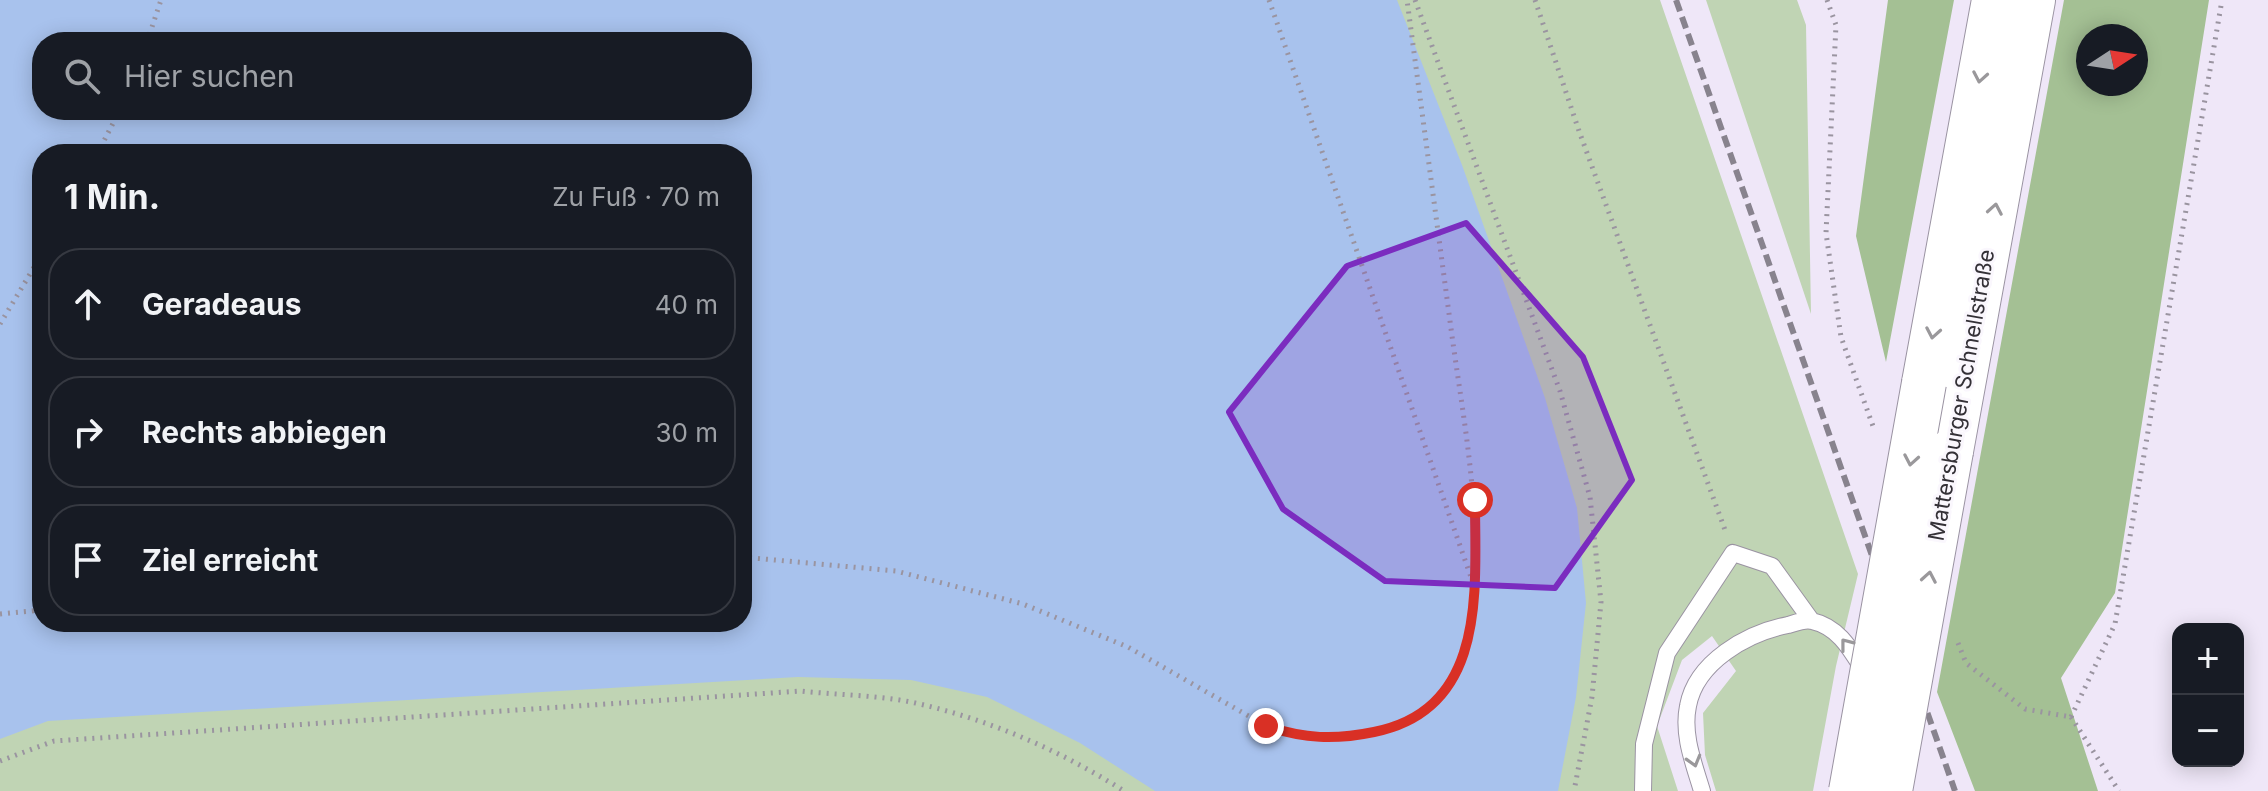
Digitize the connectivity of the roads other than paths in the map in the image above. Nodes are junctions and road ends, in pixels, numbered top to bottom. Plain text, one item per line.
1 (1994, 0) edge
2 (2033, 0) edge
3 (1811, 620) junction
4 (1643, 791) edge
5 (1702, 791) edge
6 (1851, 791) edge
7 (1890, 791) edge
8 (1911, 791) edge

1 -> 6 highway, Mattersburger Schnellstraße, bridge
7 -> 2 highway, Mattersburger Schnellstraße, bridge
3 - 4 lane
3 -> 5 lane
8 -> 3 lane

